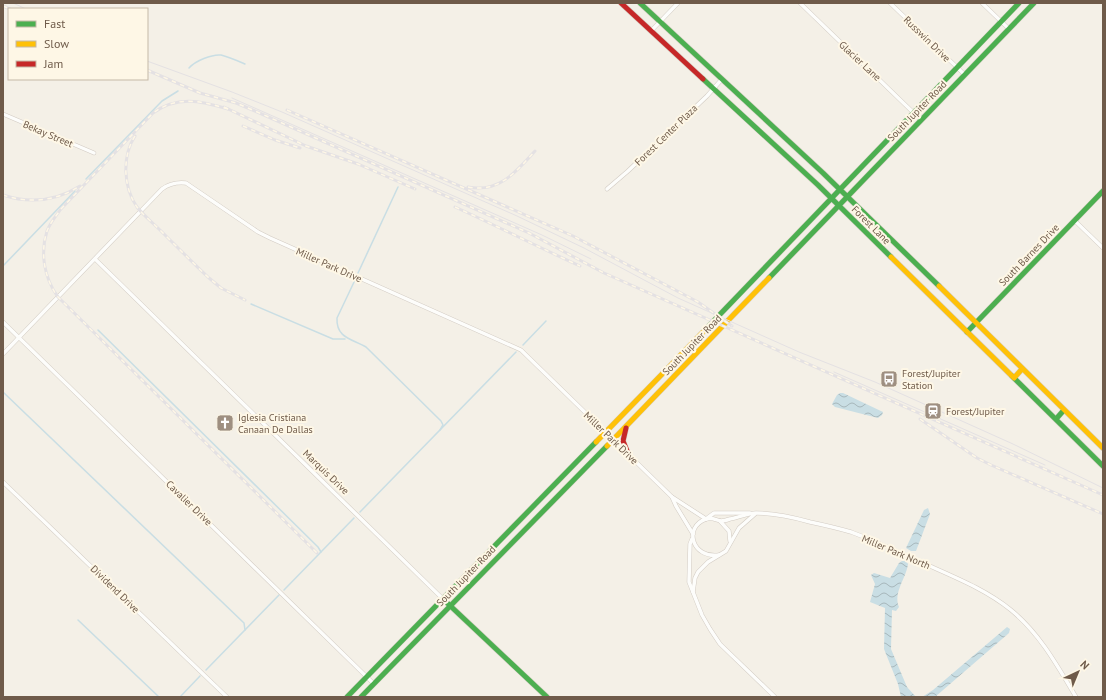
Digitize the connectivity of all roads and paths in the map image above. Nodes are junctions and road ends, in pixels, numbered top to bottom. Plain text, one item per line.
1 (621, 3) edge
2 (640, 3) edge
3 (678, 3) edge
4 (800, 3) edge
5 (890, 3) edge
6 (982, 3) edge
7 (1019, 3) edge
8 (1034, 3) edge
9 (660, 22) junction
10 (1001, 22) junction
11 (1009, 29) junction
12 (651, 31) junction
13 (957, 68) junction
14 (964, 75) junction
15 (722, 79) junction
16 (714, 89) junction
17 (914, 112) junction
18 (3, 114) edge
19 (921, 120) junction
20 (94, 153) dead end
21 (607, 190) dead end
22 (839, 190) junction
23 (1103, 191) edge
24 (847, 197) junction
25 (831, 198) junction
26 (839, 205) junction
27 (1074, 220) junction
28 (1103, 248) edge
29 (95, 259) junction
30 (764, 268) junction
31 (772, 275) junction
32 (3, 322) edge
33 (976, 323) junction
34 (967, 332) junction
35 (19, 338) junction
36 (3, 354) edge
37 (670, 366) junction
38 (1022, 369) junction
39 (677, 373) junction
40 (1014, 378) junction
41 (1064, 410) junction
42 (1056, 419) junction
43 (626, 426) junction
44 (605, 432) junction
45 (612, 440) junction
46 (1103, 448) edge
47 (629, 456) junction
48 (1103, 466) edge
49 (3, 482) edge
50 (672, 497) junction
51 (755, 513) junction
52 (525, 515) junction
53 (706, 519) junction
54 (720, 521) junction
55 (532, 522) junction
56 (693, 536) junction
57 (730, 544) junction
58 (719, 555) junction
59 (693, 593) junction
60 (443, 599) junction
61 (450, 605) junction
62 (367, 676) junction
63 (374, 684) junction
64 (227, 697) edge
65 (347, 697) edge
66 (361, 697) edge
67 (547, 697) edge
68 (775, 697) edge
69 (1076, 697) edge

1 - 12 main road, Forest Lane
2 - 9 main road, Forest Lane
3 - 9 street
4 - 17 street, Glacier Lane
5 - 13 street, Russwin Drive
6 - 10 street
7 - 10 main road, South Jupiter Road
8 - 11 main road, South Jupiter Road
9 - 12 street
9 - 15 main road, Forest Lane
10 - 11 street
10 - 13 main road, South Jupiter Road
11 - 14 main road, South Jupiter Road
12 - 16 main road, Forest Lane
13 - 14 street, Russwin Drive
13 - 17 main road, South Jupiter Road
14 - 19 main road, South Jupiter Road
15 - 16 street, Forest Center Plaza
15 - 22 main road, Forest Lane
16 - 21 street, Forest Center Plaza
16 - 25 main road, Forest Lane
17 - 19 street, Glacier Lane
17 - 22 main road, South Jupiter Road
18 - 20 street, Bekay Street
19 - 24 main road, South Jupiter Road
22 - 24 main road, Forest Lane
22 - 25 main road, South Jupiter Road
23 - 27 main road, South Barnes Drive
24 - 26 main road, South Jupiter Road
24 - 33 main road, Forest Lane
25 - 26 main road, Forest Lane
25 - 30 main road, South Jupiter Road
26 - 31 main road, South Jupiter Road
26 - 34 main road, Forest Lane
27 - 28 street
27 - 33 main road, South Barnes Drive
29 - 35 street, Miller Park Drive
29 - 44 street, Miller Park Drive
29 - 60 street, Marquis Drive
30 - 31 main road
30 - 37 main road, South Jupiter Road
31 - 39 main road, South Jupiter Road
32 - 35 street, Cavalier Drive
33 - 34 main road, South Barnes Drive
33 - 38 main road, Forest Lane
34 - 40 main road, Forest Lane
35 - 36 street, Miller Park Drive
35 - 62 street, Cavalier Drive
37 - 39 main road
37 - 44 main road, South Jupiter Road
38 - 40 main road
38 - 41 main road, Forest Lane
39 - 43 main road, South Jupiter Road
40 - 42 main road, Forest Lane
41 - 42 main road
41 - 46 main road, Forest Lane
42 - 48 main road, Forest Lane
43 - 45 main road, South Jupiter Road
43 - 47 main road
44 - 45 street, Miller Park Drive
44 - 52 main road, South Jupiter Road
45 - 47 street, Miller Park Drive
45 - 55 main road, South Jupiter Road
47 - 50 street, Miller Park Drive
49 - 64 street, Dividend Drive
50 - 53 street, Miller Park North
50 - 56 street
51 - 53 street
51 - 54 street, Miller Park North
51 - 57 street
51 - 69 street, Miller Park North
52 - 55 main road
52 - 60 main road, South Jupiter Road
53 - 54 street, Miller Park North
53 - 56 street
54 - 57 street
55 - 61 main road, South Jupiter Road
56 - 58 street
56 - 59 street
57 - 58 street
58 - 59 street
59 - 68 street
60 - 61 main road, Marquis Drive
60 - 62 main road, South Jupiter Road
61 - 63 main road, South Jupiter Road
61 - 67 main road, Marquis Drive
62 - 63 street, Cavalier Drive
62 - 65 main road, South Jupiter Road
63 - 66 main road, South Jupiter Road

